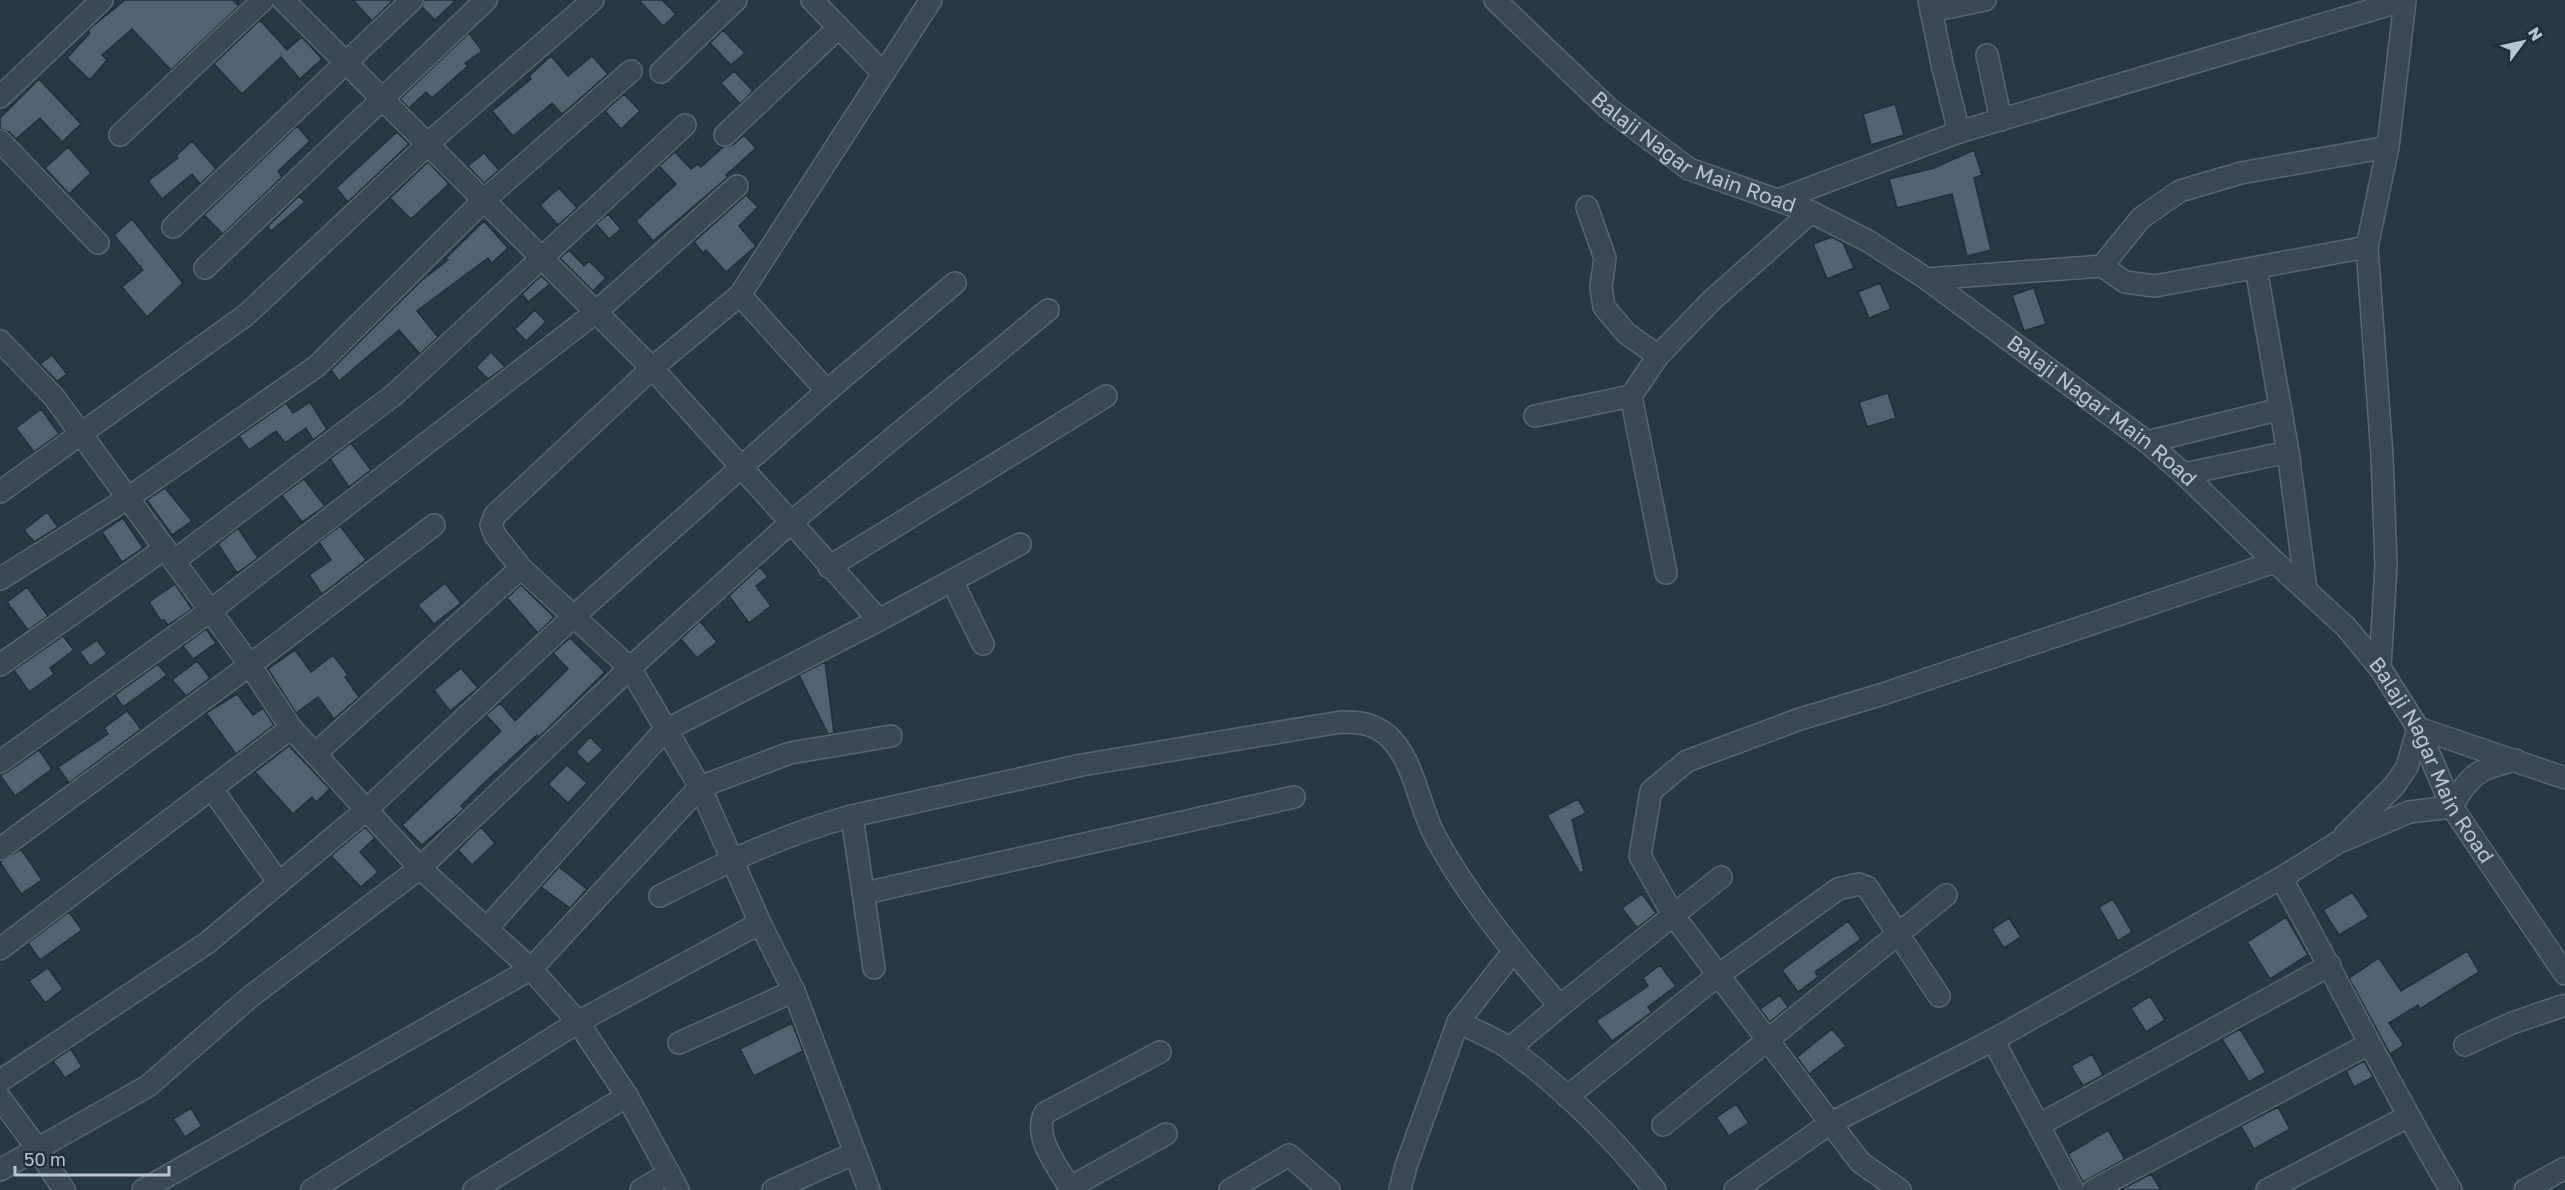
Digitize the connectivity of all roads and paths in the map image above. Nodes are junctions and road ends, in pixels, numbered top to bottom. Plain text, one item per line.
1 (102, 0) edge
2 (263, 0) edge
3 (283, 0) edge
4 (412, 0) edge
5 (486, 0) edge
6 (593, 0) edge
7 (736, 0) edge
8 (812, 0) edge
9 (931, 0) edge
10 (1495, 0) edge
11 (1985, 0) edge
12 (2405, 0) edge
13 (1930, 5) edge
14 (838, 28) junction
15 (1987, 55) dead end
16 (347, 64) junction
17 (631, 71) dead end
18 (661, 72) dead end
19 (883, 72) junction
20 (0, 97) edge
21 (381, 100) junction
22 (2001, 120) junction
23 (685, 125) dead end
24 (1959, 132) junction
25 (120, 135) dead end
26 (725, 135) dead end
27 (0, 141) edge
28 (429, 146) junction
29 (2388, 147) junction
30 (737, 186) dead end
31 (1778, 200) junction
32 (483, 201) junction
33 (1587, 207) dead end
34 (1811, 212) junction
35 (173, 227) dead end
36 (98, 243) dead end
37 (2367, 248) junction
38 (542, 257) junction
39 (2102, 266) junction
40 (205, 268) dead end
41 (2256, 268) junction
42 (1927, 279) junction
43 (955, 283) dead end
44 (740, 295) junction
45 (1048, 310) dead end
46 (596, 312) junction
47 (0, 341) edge
48 (1658, 357) junction
49 (652, 368) junction
50 (827, 391) junction
51 (1106, 396) dead end
52 (1632, 396) junction
53 (2281, 409) junction
54 (1535, 416) dead end
55 (81, 434) junction
56 (2146, 442) junction
57 (2288, 453) junction
58 (744, 468) junction
59 (2184, 474) junction
60 (0, 492) edge
61 (128, 498) junction
62 (789, 524) junction
63 (434, 525) dead end
64 (1020, 544) dead end
65 (169, 555) junction
66 (2275, 562) junction
67 (829, 567) junction
68 (520, 568) junction
69 (1666, 573) dead end
70 (0, 579) edge
71 (952, 581) junction
72 (2306, 589) junction
73 (210, 611) junction
74 (573, 617) junction
75 (879, 620) junction
76 (983, 644) dead end
77 (0, 665) edge
78 (250, 666) junction
79 (630, 668) junction
80 (2380, 668) junction
81 (291, 728) junction
82 (2418, 728) junction
83 (664, 731) junction
84 (891, 735) dead end
85 (316, 753) junction
86 (2516, 760) junction
87 (0, 762) edge
88 (2565, 778) edge
89 (700, 787) junction
90 (212, 789) junction
91 (1294, 797) dead end
92 (2452, 807) junction
93 (365, 811) junction
94 (852, 816) junction
95 (2337, 843) junction
96 (0, 849) edge
97 (732, 859) junction
98 (420, 868) junction
99 (1721, 877) dead end
100 (2281, 878) junction
101 (279, 883) junction
102 (865, 893) junction
103 (1947, 895) dead end
104 (660, 896) dead end
105 (1673, 915) junction
106 (760, 923) junction
107 (488, 927) junction
108 (1899, 933) junction
109 (0, 949) edge
110 (1513, 952) junction
111 (2330, 965) junction
112 (874, 968) dead end
113 (531, 969) junction
114 (2565, 974) edge
115 (1717, 976) junction
116 (795, 991) junction
117 (1939, 996) dead end
118 (2565, 1005) edge
119 (1560, 1006) junction
120 (578, 1022) junction
121 (1458, 1022) junction
122 (1769, 1039) junction
123 (1993, 1040) junction
124 (679, 1043) dead end
125 (2369, 1044) junction
126 (2465, 1045) dead end
127 (1510, 1048) junction
128 (1160, 1052) dead end
129 (0, 1081) edge
130 (627, 1096) junction
131 (1567, 1097) junction
132 (0, 1098) edge
133 (2407, 1117) junction
134 (1829, 1124) junction
135 (1663, 1125) dead end
136 (2039, 1125) junction
137 (1166, 1134) dead end
138 (37, 1148) junction
139 (855, 1153) junction
140 (2565, 1168) edge
141 (0, 1170) edge
142 (674, 1182) edge
143 (1070, 1189) edge
144 (64, 1190) edge
145 (143, 1190) edge
146 (312, 1190) edge
147 (474, 1190) edge
148 (641, 1190) edge
149 (773, 1190) edge
150 (869, 1190) edge
151 (1230, 1190) edge
152 (1329, 1190) edge
153 (1400, 1190) edge
154 (1655, 1190) edge
155 (1735, 1190) edge
156 (1900, 1190) edge
157 (2073, 1190) edge
158 (2093, 1190) edge
159 (2267, 1190) edge
160 (2451, 1190) edge
161 (2525, 1190) edge

1 - 20 street
2 - 25 street
3 - 16 street
4 - 16 street
5 - 21 street
6 - 28 street
7 - 18 street
8 - 14 street
9 - 19 street
10 - 31 street, Balaji Nagar Main Road
11 - 13 street
12 - 22 street
12 - 29 street
13 - 24 street
14 - 19 street
14 - 26 street
15 - 22 street
16 - 21 street
16 - 35 street
17 - 32 street
19 - 44 street
21 - 28 street
21 - 40 street
22 - 24 street
23 - 38 street
24 - 31 street
27 - 36 street
28 - 32 street
28 - 55 street
29 - 37 street
29 - 39 street
30 - 46 street
31 - 34 street, Balaji Nagar Main Road
32 - 38 street
32 - 61 street
33 - 48 street
34 - 42 street, Balaji Nagar Main Road
34 - 48 street
37 - 41 street
37 - 80 street
38 - 46 street
38 - 65 street
39 - 41 street
39 - 42 street
41 - 53 street
42 - 56 street, Balaji Nagar Main Road
43 - 50 street
44 - 49 street
44 - 50 street
45 - 62 street
46 - 49 street
46 - 73 street
47 - 55 street
48 - 52 street
49 - 58 street
49 - 68 street
50 - 58 street
51 - 67 street
52 - 54 street
52 - 69 street
53 - 56 street
53 - 57 street
55 - 60 street
55 - 61 street
56 - 59 street, Balaji Nagar Main Road
57 - 59 street
57 - 72 street
58 - 62 street
58 - 74 street
59 - 66 street, Balaji Nagar Main Road
61 - 65 street
61 - 70 street
62 - 67 street
62 - 79 street
63 - 78 street
64 - 71 street
65 - 73 street
65 - 77 street
66 - 72 street, Balaji Nagar Main Road
66 - 105 street
67 - 75 street
68 - 74 street
68 - 85 street
71 - 75 street
71 - 76 street
72 - 80 street, Balaji Nagar Main Road
73 - 78 street
73 - 87 street
74 - 79 street
74 - 93 street
75 - 83 street
78 - 81 street
78 - 96 street
79 - 83 street
79 - 98 street
80 - 82 street, Balaji Nagar Main Road
81 - 85 street
81 - 90 street
82 - 86 street
82 - 92 street, Balaji Nagar Main Road
82 - 95 street
83 - 89 street
83 - 107 street
84 - 89 street
85 - 93 street
86 - 88 street
86 - 92 street
89 - 97 street
89 - 113 street
90 - 101 street
90 - 109 street
91 - 102 street
92 - 95 street
92 - 114 street, Balaji Nagar Main Road
93 - 98 street
93 - 101 street
94 - 97 street
94 - 102 street
94 - 110 street
95 - 100 street
97 - 104 street
97 - 106 street
98 - 107 street
98 - 138 street
99 - 105 street
100 - 111 street
100 - 123 street
101 - 129 street
102 - 112 street
103 - 108 street
105 - 115 street
105 - 119 street
106 - 116 street
106 - 120 street
107 - 113 street
108 - 115 street
108 - 117 street
108 - 122 street
110 - 119 street
110 - 121 street
111 - 125 street
111 - 136 street
113 - 120 street
113 - 145 street
115 - 122 street
115 - 131 street
116 - 124 street
116 - 139 street
118 - 126 street
119 - 127 street
120 - 130 street
120 - 146 street
121 - 127 street
121 - 153 street
122 - 134 street
122 - 135 street
123 - 134 street
123 - 136 street
125 - 133 street
125 - 158 street
127 - 131 street
128 - 143 street
130 - 142 street
130 - 147 street
131 - 154 street
132 - 138 street
133 - 159 street
133 - 160 street
134 - 155 street
134 - 156 street
136 - 157 street
137 - 143 street
138 - 141 street
138 - 144 street
139 - 149 street
139 - 150 street
140 - 161 street
142 - 148 street
151 - 152 street

